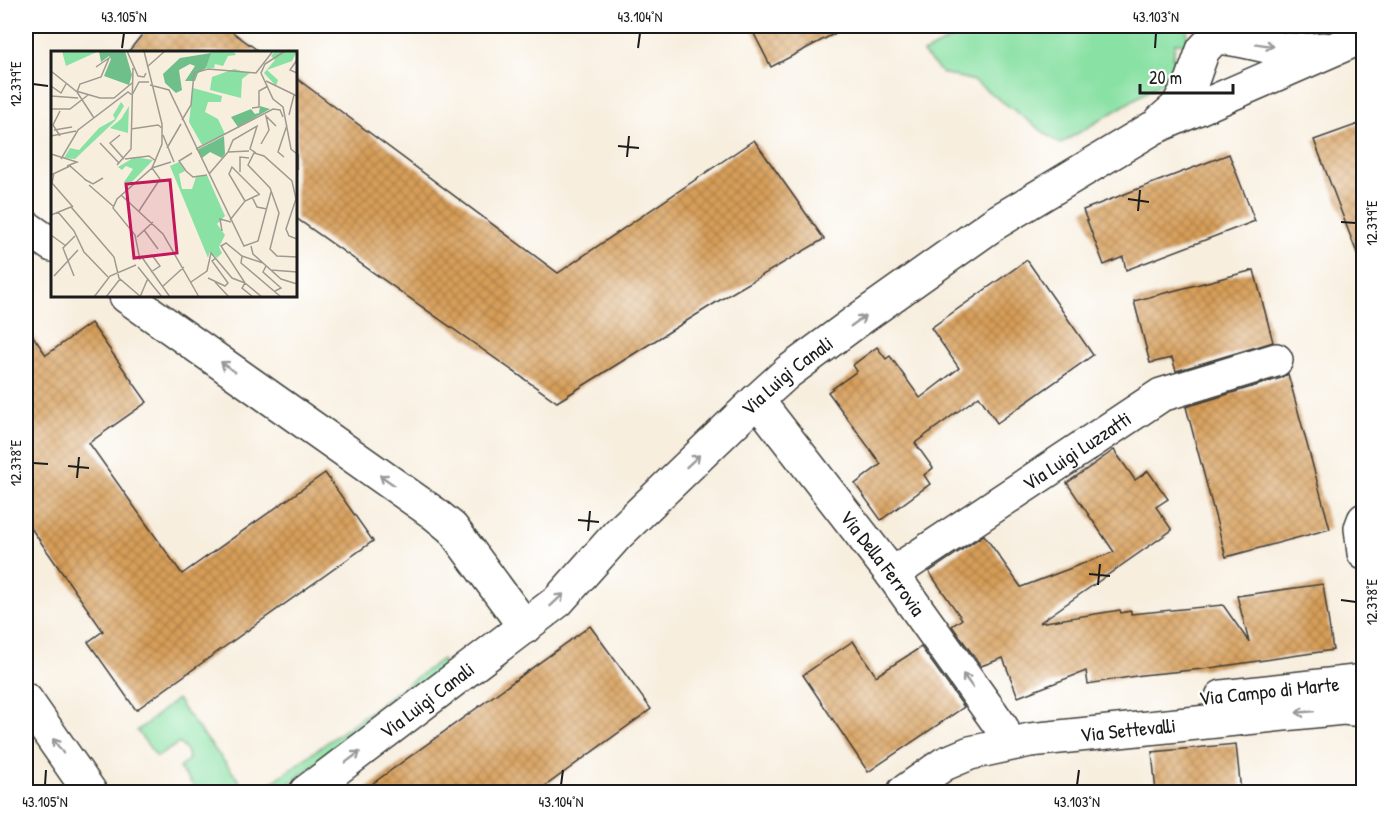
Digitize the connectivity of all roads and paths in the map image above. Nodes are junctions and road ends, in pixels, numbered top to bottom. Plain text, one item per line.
1 (1364, 36) edge
2 (1332, 49) junction
3 (1153, 128) junction
4 (26, 227) edge
5 (51, 244) edge
6 (127, 297) edge
7 (1276, 360) dead end
8 (757, 400) junction
9 (1364, 520) edge
10 (1364, 553) edge
11 (892, 574) junction
12 (525, 627) junction
13 (1364, 681) edge
14 (26, 700) edge
15 (1364, 710) edge
16 (1002, 728) junction
17 (970, 753) junction
18 (90, 792) edge
19 (306, 792) edge
20 (904, 792) edge

1 - 2 street
2 - 3 street, Via Luigi Canali
3 -> 2 street
8 -> 3 street, Via Luigi Canali
4 - 5 street
12 -> 6 street
7 - 11 street, Via Luigi Luzzatti
8 - 11 street, Via Della Ferrovia
12 -> 8 street, Via Luigi Canali
9 - 10 street
16 -> 11 street, Via Della Ferrovia
19 -> 12 street, Via Luigi Canali
13 - 16 street, Via Campo di Marte
18 -> 14 street
15 -> 17 street, Via Settevalli
16 - 17 street, Via Campo di Marte
17 - 20 street, Via Settevalli

